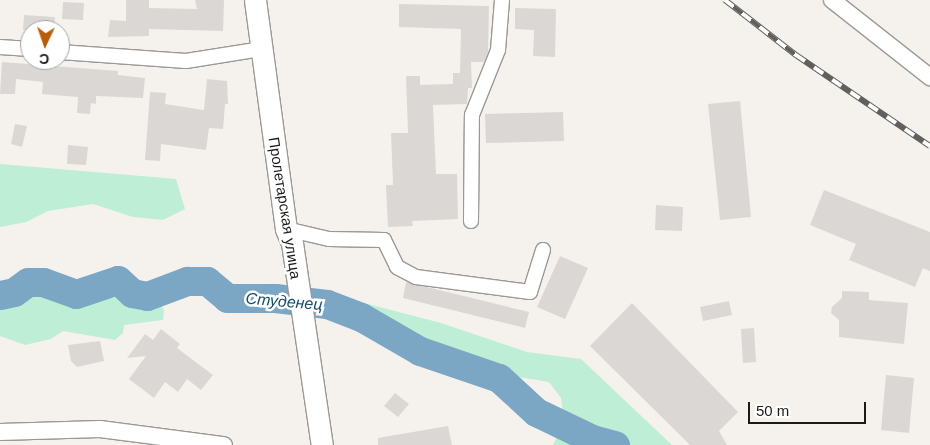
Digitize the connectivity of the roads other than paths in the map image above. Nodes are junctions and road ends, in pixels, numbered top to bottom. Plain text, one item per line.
1 (256, 0) edge
2 (502, 0) edge
3 (832, 0) edge
4 (0, 47) edge
5 (20, 48) edge
6 (262, 48) junction
7 (70, 53) edge
8 (930, 76) edge
9 (471, 221) dead end
10 (289, 236) junction
11 (543, 250) dead end
12 (0, 432) edge
13 (224, 445) edge
14 (322, 445) edge

1 - 6 main road, Пролетарская улица
2 - 9 street
3 - 8 street
4 - 5 street
6 - 7 street
6 - 10 main road, Пролетарская улица
10 - 11 street
10 - 14 main road, Пролетарская улица
12 - 13 street

